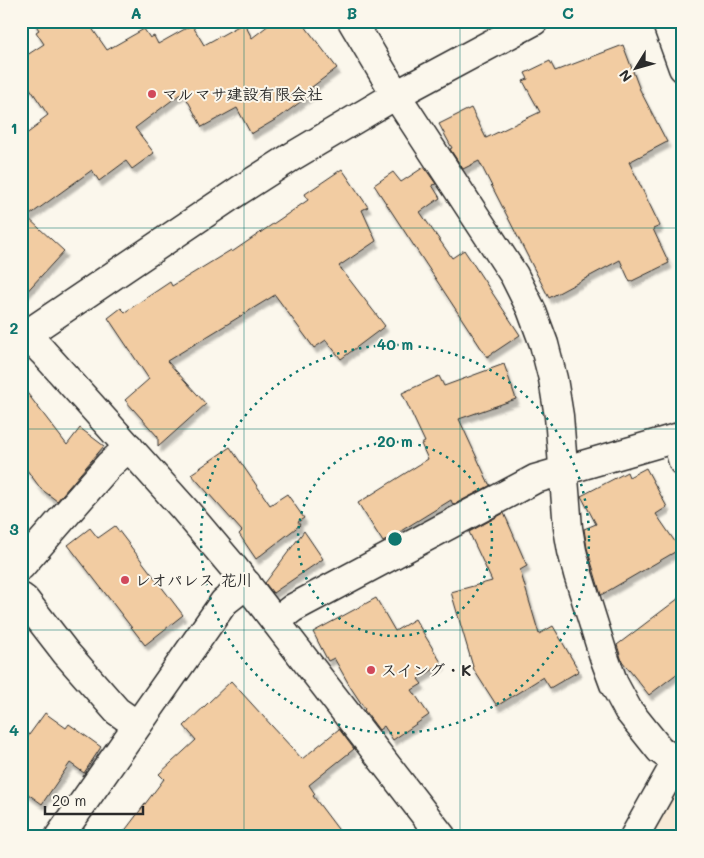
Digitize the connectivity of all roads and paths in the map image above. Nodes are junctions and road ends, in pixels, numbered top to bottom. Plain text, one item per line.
1 (352, 21) edge
2 (534, 21) edge
3 (666, 21) edge
4 (683, 68) edge
5 (396, 95) junction
6 (23, 333) edge
7 (680, 446) edge
8 (129, 447) junction
9 (563, 471) junction
10 (21, 566) edge
11 (247, 584) junction
12 (21, 597) edge
13 (276, 621) junction
14 (137, 725) junction
15 (680, 759) edge
16 (58, 837) edge
17 (442, 837) edge
18 (634, 837) edge

1 - 5 street
2 - 5 street
3 - 4 street
5 - 6 street
5 - 9 street
6 - 8 street
7 - 9 street
8 - 10 street
8 - 11 street
9 - 13 street
9 - 15 street
11 - 13 street
11 - 14 street
12 - 14 street
13 - 17 street
14 - 16 street
15 - 18 street

